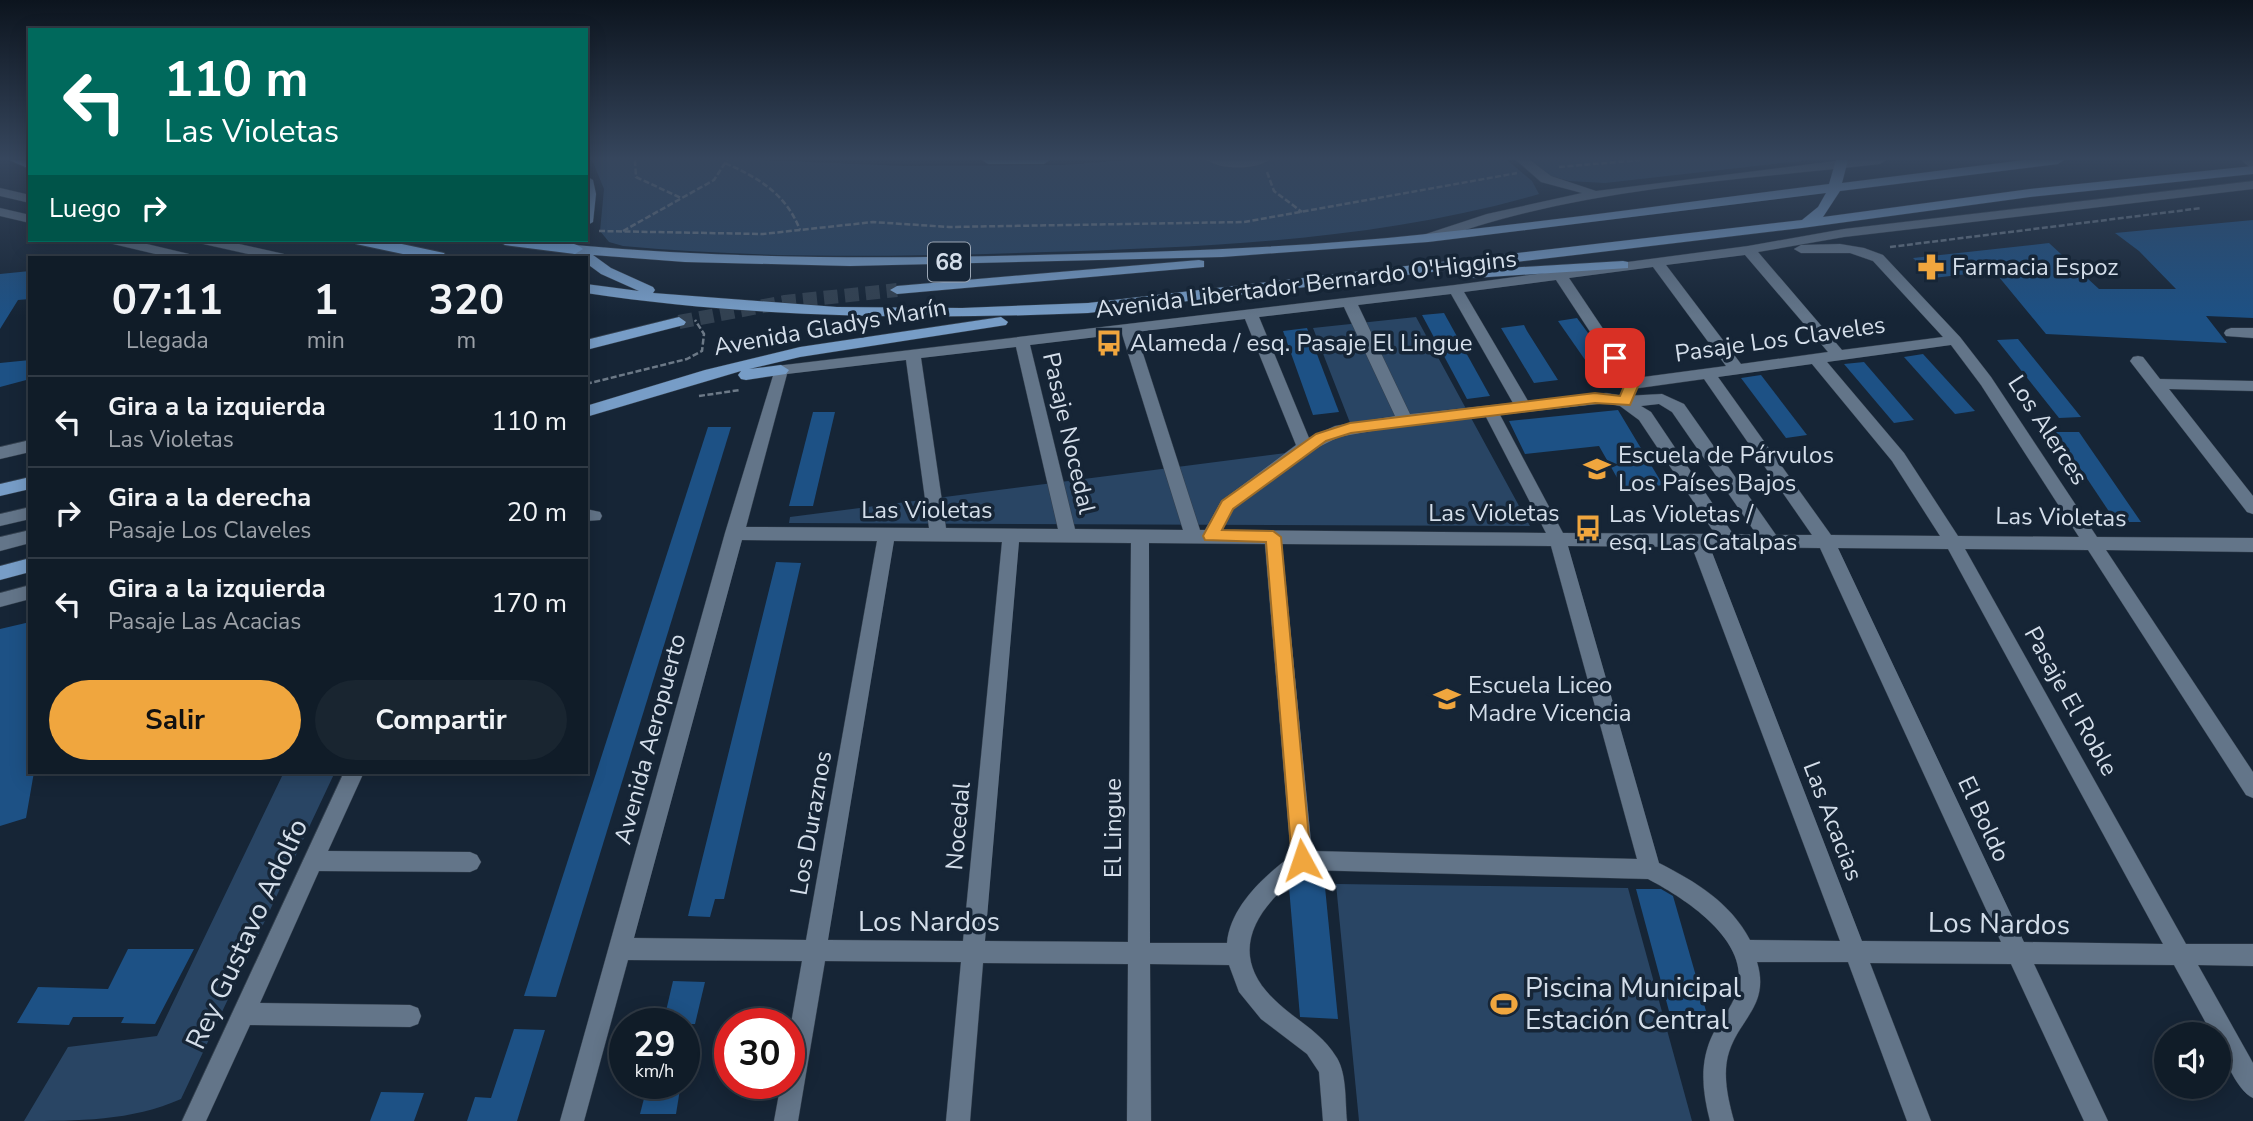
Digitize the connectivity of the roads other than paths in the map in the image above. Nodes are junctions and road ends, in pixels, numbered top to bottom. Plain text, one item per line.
1 (1, 212) edge
2 (1504, 212) edge
3 (1636, 212) edge
4 (1820, 212) edge
5 (1888, 212) edge
6 (2019, 212) edge
7 (28, 219) edge
8 (1802, 224) junction
9 (1428, 239) junction
10 (122, 242) edge
11 (213, 242) edge
12 (371, 242) edge
13 (521, 242) edge
14 (575, 249) edge
15 (1324, 249) junction
16 (1748, 250) junction
17 (180, 256) edge
18 (275, 256) edge
19 (434, 256) edge
20 (588, 258) edge
21 (1656, 262) junction
22 (1623, 265) junction
23 (1560, 275) junction
24 (1310, 282) junction
25 (588, 288) edge
26 (1455, 289) junction
27 (897, 290) tunnel mouth
28 (695, 302) junction
29 (1349, 302) junction
30 (1088, 308) junction
31 (1250, 314) junction
32 (679, 322) tunnel mouth
33 (1128, 329) junction
34 (2231, 333) dead end
35 (2253, 333) edge
36 (1022, 341) junction
37 (1955, 341) junction
38 (588, 345) edge
39 (913, 355) junction
40 (1839, 356) junction
41 (1816, 359) junction
42 (2138, 361) dead end
43 (781, 370) junction
44 (1738, 370) junction
45 (1708, 374) junction
46 (1632, 384) junction
47 (2156, 384) junction
48 (2253, 386) edge
49 (650, 391) junction
50 (1625, 402) junction
51 (1523, 406) junction
52 (591, 409) edge
53 (1490, 410) junction
54 (1405, 420) junction
55 (28, 446) edge
56 (1305, 447) junction
57 (0, 453) edge
58 (28, 483) edge
59 (0, 490) edge
60 (2253, 508) edge
61 (28, 513) edge
62 (0, 520) edge
63 (734, 533) junction
64 (887, 534) junction
65 (938, 534) junction
66 (1011, 535) junction
67 (1068, 535) junction
68 (1140, 536) junction
69 (1202, 536) junction
70 (28, 537) edge
71 (1273, 537) junction
72 (1557, 538) junction
73 (1698, 539) junction
74 (1727, 539) junction
75 (1770, 540) junction
76 (1825, 540) junction
77 (1952, 541) junction
78 (2091, 541) junction
79 (0, 544) edge
80 (2253, 545) edge
81 (28, 566) edge
82 (0, 573) edge
83 (28, 593) edge
84 (0, 600) edge
85 (353, 774) edge
86 (2253, 789) edge
87 (1302, 860) junction
88 (313, 861) junction
89 (470, 862) dead end
90 (1650, 869) junction
91 (620, 949) junction
92 (815, 950) junction
93 (1745, 951) junction
94 (974, 952) junction
95 (1854, 952) junction
96 (1139, 953) junction
97 (1237, 954) junction
98 (2018, 954) junction
99 (2181, 955) junction
100 (2253, 955) edge
101 (243, 1014) junction
102 (411, 1016) dead end
103 (2253, 1086) edge
104 (194, 1121) edge
105 (572, 1121) edge
106 (786, 1121) edge
107 (958, 1121) edge
108 (1139, 1121) edge
109 (1335, 1121) edge
110 (1722, 1121) edge
111 (1919, 1121) edge
112 (2096, 1121) edge

1 - 7 street
2 - 9 street
3 - 9 main road, Avenida Libertador Bernardo O'Higgins
4 - 8 main road
5 - 8 main road, Avenida Libertador Bernardo O'Higgins
6 - 16 street, Avenida Libertador Bernardo O'Higgins
8 - 24 main road, Avenida Libertador Bernardo O'Higgins
9 - 15 main road, Avenida Libertador Bernardo O'Higgins
10 - 17 street
11 - 18 street
12 - 19 highway
13 - 14 highway, 68
14 - 15 main road, Avenida Libertador Bernardo O'Higgins / 68
15 - 27 main road, Avenida Gladys Marín
16 - 21 street, Avenida Libertador Bernardo O'Higgins
16 - 37 street, Los Alerces
16 - 40 street
20 - 28 main road
21 - 22 street, Avenida Libertador Bernardo O'Higgins
21 - 44 street
22 - 23 street, Avenida Libertador Bernardo O'Higgins
22 - 24 main road
23 - 26 street, Avenida Libertador Bernardo O'Higgins
23 - 46 street
24 - 30 main road, Avenida Libertador Bernardo O'Higgins
25 - 28 main road, Avenida Libertador Bernardo O'Higgins / 68
26 - 29 street, Avenida Libertador Bernardo O'Higgins
26 - 51 street
28 - 30 main road, Avenida Libertador Bernardo O'Higgins / 68
29 - 31 street, Avenida Libertador Bernardo O'Higgins
29 - 54 street
30 - 49 main road, Avenida Gladys Marín
31 - 33 street, Avenida Libertador Bernardo O'Higgins
31 - 56 street
32 - 38 main road, Avenida Gladys Marín
33 - 36 street, Avenida Libertador Bernardo O'Higgins
33 - 69 street
34 - 35 street
36 - 39 street, Avenida Libertador Bernardo O'Higgins
36 - 67 street, Pasaje Nocedal
37 - 40 street, Pasaje Los Claveles
37 - 78 street, Los Alerces
39 - 43 street, Avenida Libertador Bernardo O'Higgins
39 - 65 street
40 - 41 street, Pasaje Los Claveles
41 - 44 street, Pasaje Los Claveles
41 - 77 street, Pasaje El Roble
42 - 47 street
43 - 49 main road
43 - 63 street, Avenida Aeropuerto
44 - 45 street, Pasaje Los Claveles
45 - 46 street, Pasaje Los Claveles
45 - 76 street, El Boldo
46 - 50 street
47 - 48 street
47 - 60 street
49 - 52 main road, Avenida Gladys Marín
50 - 51 street
50 - 74 street
50 - 75 street
51 - 53 street
53 - 54 street
53 - 72 street
54 - 56 street
55 - 57 street
56 - 69 street
58 - 59 main road
61 - 62 street
63 - 64 street, Las Violetas
63 - 91 street, Avenida Aeropuerto
64 - 65 street, Las Violetas
64 - 92 street, Los Duraznos
65 - 66 street, Las Violetas
66 - 67 street, Las Violetas
66 - 94 street, Nocedal
67 - 68 street, Las Violetas
68 - 69 street, Las Violetas
68 - 96 street, El Lingue
69 - 71 street, Las Violetas
70 - 79 street
71 - 72 street, Las Violetas
71 - 87 street
72 - 73 street, Las Violetas
72 - 90 street
73 - 74 street, Las Violetas
73 - 95 street, Las Acacias
74 - 75 street, Las Violetas
75 - 76 street, Las Violetas
76 - 77 street, Las Violetas
76 - 98 street, El Boldo
77 - 78 street, Las Violetas
77 - 99 street, Pasaje El Roble
78 - 80 street, Las Violetas
78 - 86 street, Los Alerces
81 - 82 main road
83 - 84 street
85 - 88 street, Rey Gustavo Adolfo
87 - 90 street
87 - 97 street
88 - 89 street
88 - 101 street, Rey Gustavo Adolfo
90 - 93 street
91 - 92 street, Los Nardos
91 - 105 street, Avenida Aeropuerto
92 - 94 street, Los Nardos
92 - 106 street, Los Duraznos
93 - 95 street, Los Nardos
93 - 110 street
94 - 96 street, Los Nardos
94 - 107 street, Nocedal
95 - 98 street, Los Nardos
95 - 111 street, Las Acacias
96 - 97 street, Los Nardos
96 - 108 street, El Lingue
97 - 109 street
98 - 99 street, Los Nardos
98 - 112 street, El Boldo
99 - 100 street, Los Nardos
99 - 103 street, Pasaje El Roble
101 - 102 street
101 - 104 street, Rey Gustavo Adolfo

